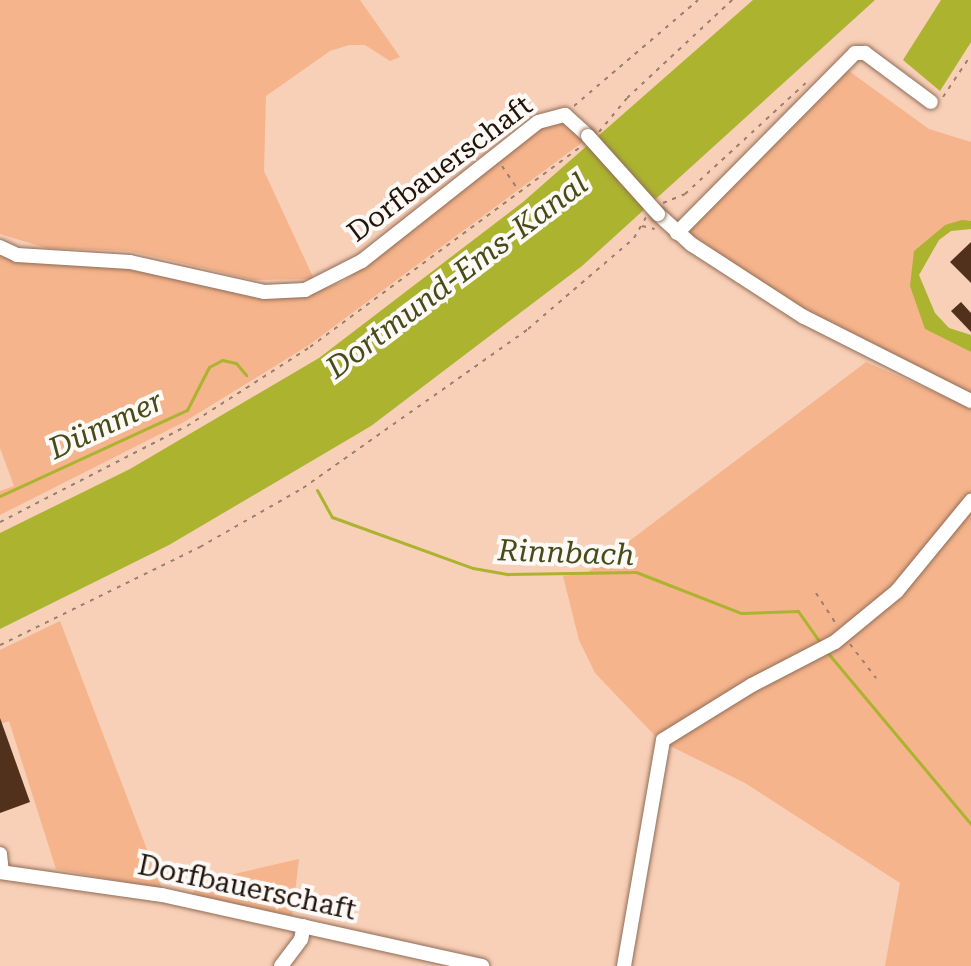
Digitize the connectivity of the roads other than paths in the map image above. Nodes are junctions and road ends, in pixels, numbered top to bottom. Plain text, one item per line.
1 (931, 102) road end
2 (677, 233) junction
3 (0, 247) edge
4 (971, 401) edge
5 (971, 501) edge
6 (0, 854) edge
7 (1, 872) edge
8 (304, 926) junction
9 (281, 966) edge
10 (482, 966) edge
11 (624, 966) edge

1 - 2 street
2 - 3 street, Dorfbauerschaft, bridge
2 - 4 street, Dorfbauerschaft
5 - 11 street
6 - 7 street
7 - 8 street, Dorfbauerschaft
8 - 9 street
8 - 10 street, Dorfbauerschaft

